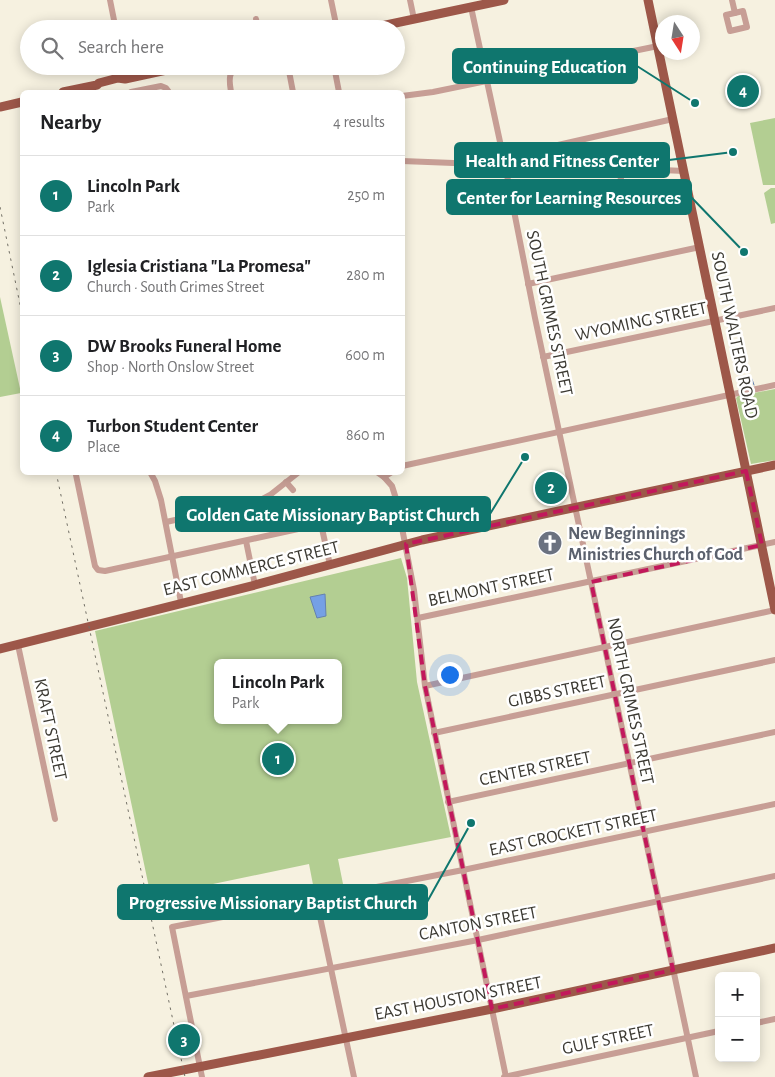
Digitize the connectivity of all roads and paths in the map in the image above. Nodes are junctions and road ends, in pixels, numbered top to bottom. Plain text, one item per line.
1 (110, 0) edge
2 (331, 0) edge
3 (410, 0) edge
4 (504, 0) edge
5 (648, 0) edge
6 (732, 0) edge
7 (489, 2) edge
8 (471, 7) junction
9 (735, 13) dead end
10 (414, 19) junction
11 (115, 20) edge
12 (335, 20) edge
13 (405, 21) edge
14 (655, 32) edge
15 (655, 47) edge
16 (661, 60) edge
17 (143, 75) edge
18 (229, 75) edge
19 (290, 75) edge
20 (335, 75) edge
21 (486, 81) junction
22 (73, 90) edge
23 (141, 90) edge
24 (168, 90) edge
25 (231, 90) edge
26 (293, 90) edge
27 (338, 90) edge
28 (405, 96) edge
29 (20, 102) edge
30 (0, 107) edge
31 (673, 119) junction
32 (405, 161) edge
33 (505, 165) junction
34 (551, 165) junction
35 (622, 169) junction
36 (684, 171) junction
37 (513, 210) junction
38 (700, 247) junction
39 (528, 284) junction
40 (775, 308) edge
41 (715, 321) junction
42 (543, 357) junction
43 (775, 385) edge
44 (730, 394) junction
45 (560, 431) junction
46 (405, 465) edge
47 (775, 465) edge
48 (746, 471) junction
49 (76, 475) dead end
50 (151, 475) edge
51 (295, 475) edge
52 (381, 475) edge
53 (387, 475) edge
54 (384, 477) junction
55 (286, 482) junction
56 (293, 490) dead end
57 (576, 507) junction
58 (166, 522) junction
59 (246, 541) junction
60 (775, 542) edge
61 (406, 544) junction
62 (762, 545) junction
63 (172, 557) junction
64 (330, 565) junction
65 (590, 582) junction
66 (256, 585) junction
67 (181, 602) junction
68 (775, 610) edge
69 (418, 618) junction
70 (18, 645) junction
71 (604, 648) junction
72 (0, 649) edge
73 (775, 660) edge
74 (425, 686) junction
75 (614, 694) junction
76 (775, 732) edge
77 (434, 733) junction
78 (628, 763) junction
79 (448, 802) junction
80 (775, 804) edge
81 (55, 819) dead end
82 (644, 832) junction
83 (463, 870) junction
84 (775, 876) edge
85 (316, 898) junction
86 (659, 901) junction
87 (478, 940) junction
88 (775, 948) edge
89 (330, 968) junction
90 (673, 970) junction
91 (186, 996) junction
92 (492, 1009) junction
93 (775, 1019) edge
94 (760, 1022) edge
95 (715, 1032) edge
96 (345, 1037) junction
97 (688, 1038) junction
98 (200, 1065) junction
99 (148, 1077) edge
100 (202, 1077) edge
101 (354, 1077) edge
102 (506, 1077) edge
103 (696, 1077) edge

1 - 11 street
2 - 12 street
3 - 10 street
4 - 7 main road
5 - 14 main road, SOUTH WALTERS ROAD
6 - 9 street
7 - 8 main road
8 - 10 main road
8 - 21 street, SOUTH GRIMES STREET
10 - 13 main road
15 - 21 street
16 - 31 main road, SOUTH WALTERS ROAD
17 - 22 main road
18 - 25 street
19 - 26 street
20 - 27 street
21 - 28 street
21 - 33 street, SOUTH GRIMES STREET
23 - 24 street
29 - 30 main road
31 - 34 street
31 - 36 main road, SOUTH WALTERS ROAD
32 - 33 street
33 - 34 street
33 - 37 street, SOUTH GRIMES STREET
34 - 35 street
35 - 36 street
35 - 37 street
36 - 38 main road, SOUTH WALTERS ROAD
37 - 39 street, SOUTH GRIMES STREET
38 - 39 street
38 - 41 main road, SOUTH WALTERS ROAD
39 - 42 street, SOUTH GRIMES STREET
40 - 41 street, WYOMING STREET
41 - 42 street, WYOMING STREET
41 - 44 main road, SOUTH WALTERS ROAD
42 - 45 street, SOUTH GRIMES STREET
43 - 44 street
44 - 45 street
44 - 48 main road, SOUTH WALTERS ROAD
45 - 46 street
45 - 57 street, SOUTH GRIMES STREET
47 - 48 main road, EAST COMMERCE STREET
48 - 57 main road, EAST COMMERCE STREET
48 - 62 main road, SOUTH WALTERS ROAD
49 - 63 street
50 - 58 street
51 - 55 street
52 - 54 street
53 - 54 street
54 - 61 street
55 - 56 street
55 - 58 street
57 - 61 main road, EAST COMMERCE STREET
57 - 65 street, NORTH GRIMES STREET
58 - 63 street
59 - 63 street
59 - 64 street
59 - 66 street
60 - 62 street, BELMONT STREET
61 - 64 main road, EAST COMMERCE STREET
61 - 69 street
62 - 65 street, BELMONT STREET
62 - 68 main road, SOUTH WALTERS ROAD
63 - 67 street
64 - 66 main road, EAST COMMERCE STREET
65 - 69 street, BELMONT STREET
65 - 71 street, NORTH GRIMES STREET
66 - 67 main road, EAST COMMERCE STREET
67 - 70 main road, EAST COMMERCE STREET
68 - 71 street
69 - 74 street
70 - 72 main road, EAST COMMERCE STREET
70 - 81 street, KRAFT STREET
71 - 74 street
71 - 75 street, NORTH GRIMES STREET
73 - 75 street, GIBBS STREET
74 - 77 street
75 - 77 street, GIBBS STREET
75 - 78 street, NORTH GRIMES STREET
76 - 78 street, CENTER STREET
77 - 79 street
78 - 79 street, CENTER STREET
78 - 82 street, NORTH GRIMES STREET
79 - 83 street
80 - 82 street, EAST CROCKETT STREET
82 - 83 street, EAST CROCKETT STREET
82 - 86 street, NORTH GRIMES STREET
83 - 85 street, EAST CROCKETT STREET
83 - 87 street
84 - 86 street, CANTON STREET
85 - 89 street
85 - 91 street, EAST CROCKETT STREET
86 - 87 street, CANTON STREET
86 - 90 street, NORTH GRIMES STREET
87 - 89 street, CANTON STREET
87 - 92 street
88 - 90 main road, EAST HOUSTON STREET
89 - 91 street, CANTON STREET
89 - 96 street
90 - 92 main road, EAST HOUSTON STREET
90 - 97 street, NORTH GRIMES STREET
91 - 98 street
92 - 96 main road, EAST HOUSTON STREET
92 - 102 street
93 - 94 street
95 - 97 street, GULF STREET
96 - 98 main road, EAST HOUSTON STREET
96 - 101 street
97 - 102 street, GULF STREET
97 - 103 street, NORTH GRIMES STREET
98 - 99 main road, EAST HOUSTON STREET
98 - 100 street

